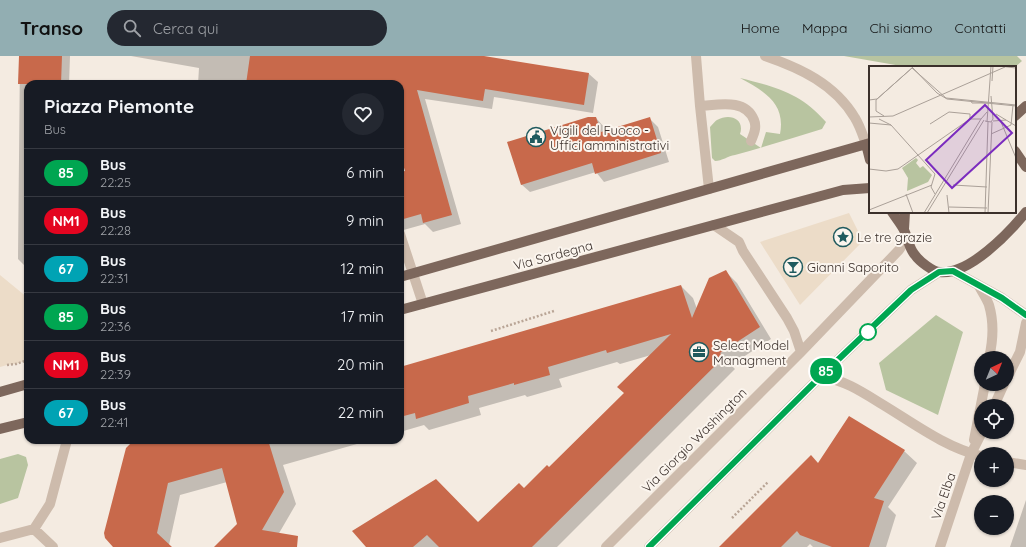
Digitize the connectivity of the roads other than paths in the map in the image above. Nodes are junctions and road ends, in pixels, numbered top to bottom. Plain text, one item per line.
1 (696, 56) edge
2 (764, 56) edge
3 (700, 106) junction
4 (1026, 106) edge
5 (1016, 115) edge
6 (751, 141) dead end
7 (868, 144) edge
8 (1016, 153) edge
9 (1026, 167) edge
10 (869, 188) edge
11 (709, 189) junction
12 (1026, 212) edge
13 (893, 213) edge
14 (905, 213) edge
15 (714, 225) junction
16 (905, 234) junction
17 (404, 246) edge
18 (953, 271) junction
19 (939, 272) junction
20 (413, 273) junction
21 (404, 276) edge
22 (979, 286) junction
23 (423, 304) junction
24 (404, 309) edge
25 (1026, 315) edge
26 (1026, 323) edge
27 (991, 351) edge
28 (801, 352) junction
29 (1014, 364) edge
30 (821, 376) junction
31 (24, 385) edge
32 (984, 391) edge
33 (0, 392) edge
34 (24, 423) edge
35 (0, 429) edge
36 (66, 444) edge
37 (977, 447) edge
38 (974, 454) edge
39 (974, 460) edge
40 (1014, 463) edge
41 (1026, 464) edge
42 (34, 529) junction
43 (0, 538) edge
44 (53, 547) edge
45 (606, 547) edge
46 (649, 547) edge
47 (940, 547) edge

1 - 3 street
2 - 7 street
3 - 6 street
3 - 11 street
4 - 5 main road
7 - 11 main road, Via Sardegna
8 - 9 main road
10 - 15 main road, Via Sardegna
11 - 20 main road, Via Sardegna
12 - 18 main road
13 - 16 main road
14 - 16 main road
15 - 23 main road, Via Sardegna
15 - 28 street
16 - 19 main road
16 - 28 street, Via Giorgio Washington
17 - 20 street
18 - 19 main road
18 - 22 street
19 - 30 street
20 - 21 main road, Via Sardegna
20 - 23 street
22 - 25 street
22 - 27 street
23 - 24 main road, Via Sardegna
26 - 29 street
28 - 45 street, Via Giorgio Washington
30 - 38 street
30 - 46 street
31 - 33 main road
32 - 37 street
34 - 35 main road
36 - 42 street
39 - 47 street, Via Elba
40 - 41 street
42 - 43 street
42 - 44 street

